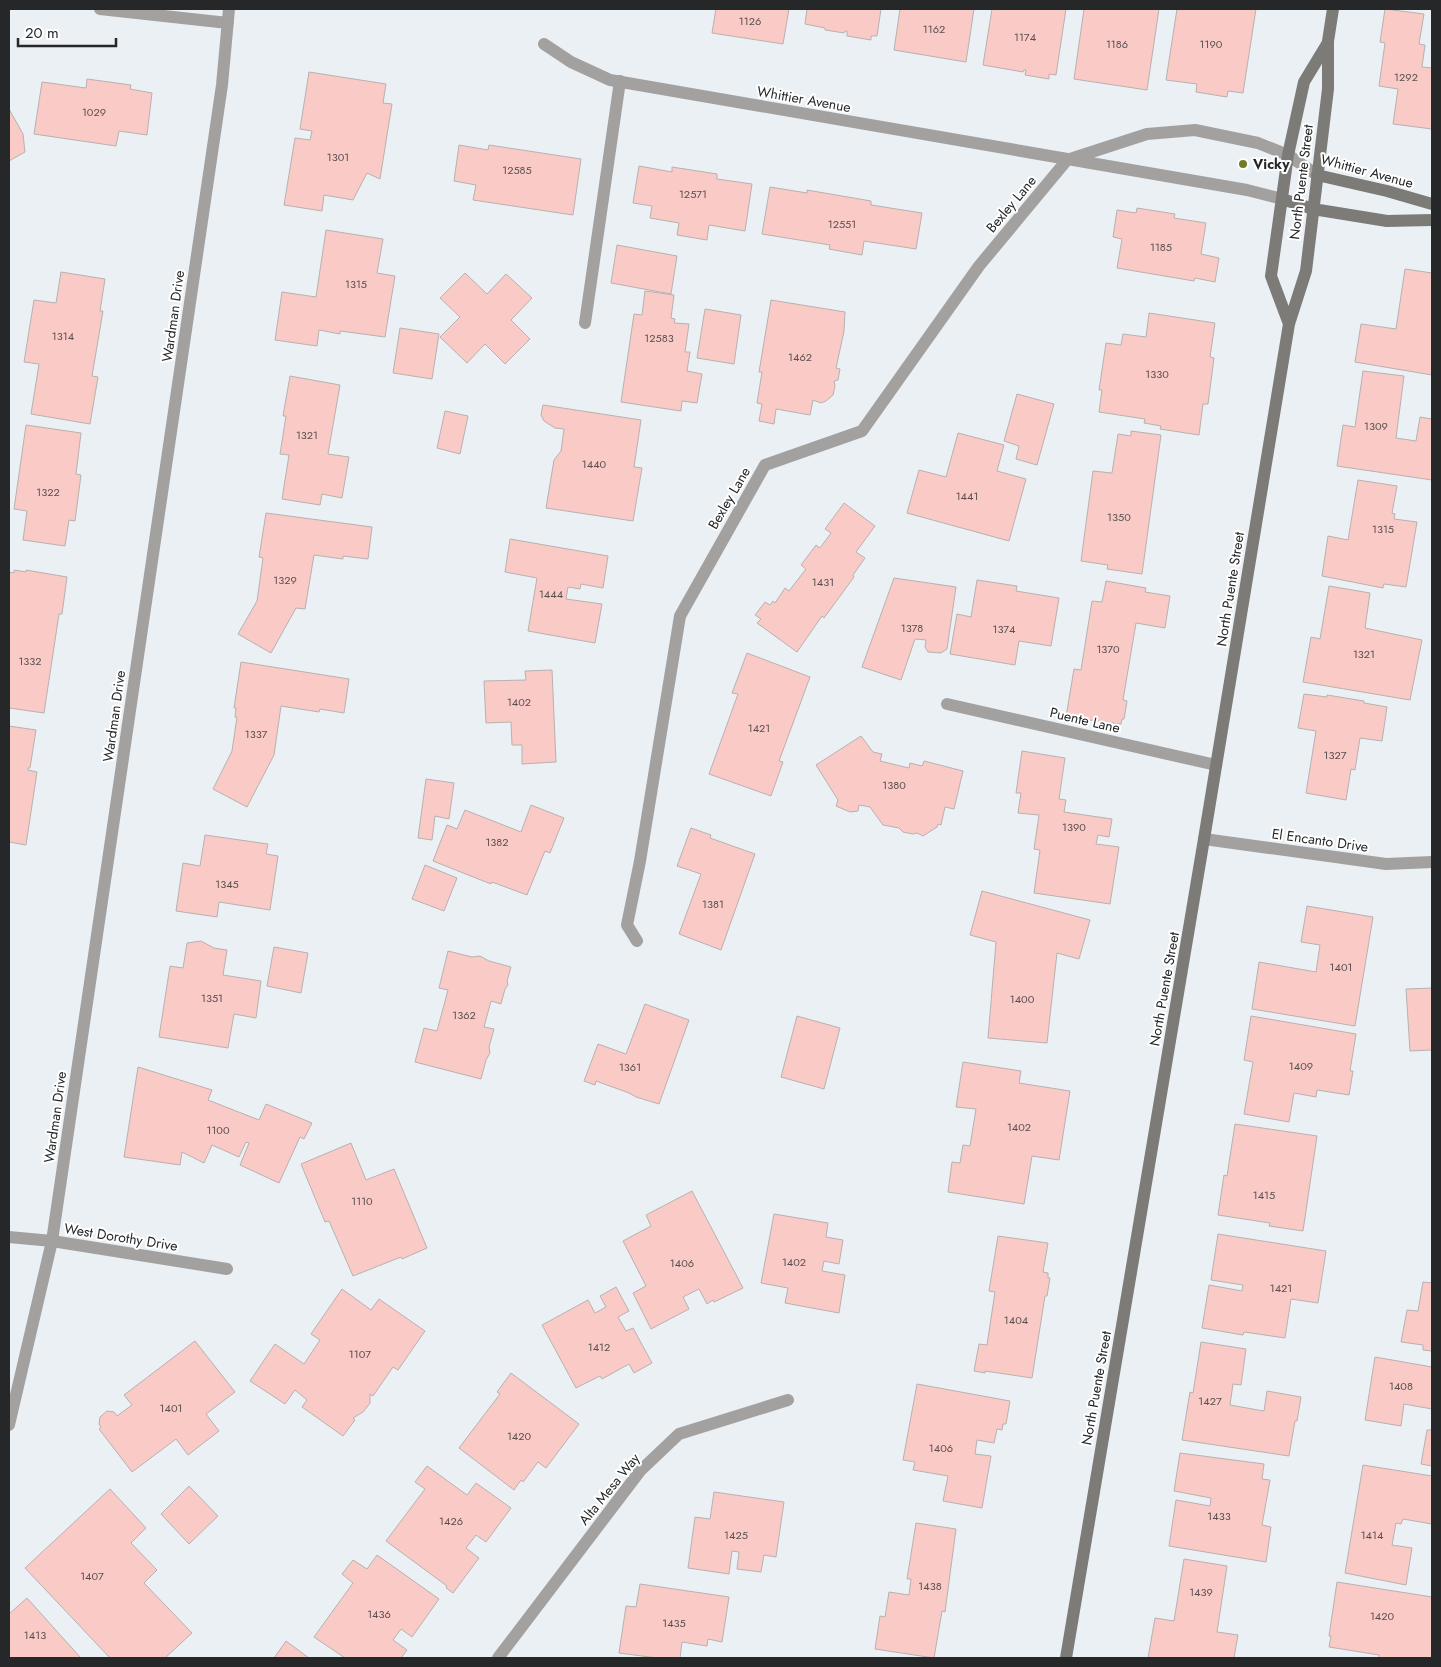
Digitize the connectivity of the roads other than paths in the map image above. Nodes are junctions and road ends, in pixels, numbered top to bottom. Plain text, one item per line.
1 (100, 9) edge
2 (229, 9) edge
3 (1333, 9) edge
4 (228, 23) junction
5 (1328, 41) junction
6 (544, 44) dead end
7 (620, 82) junction
8 (1288, 155) junction
9 (1068, 160) junction
10 (1317, 175) junction
11 (1282, 199) junction
12 (1432, 204) edge
13 (1313, 209) junction
14 (1432, 220) edge
15 (585, 323) dead end
16 (1289, 324) junction
17 (948, 704) dead end
18 (1216, 765) junction
19 (1204, 839) junction
20 (1432, 862) edge
21 (637, 941) dead end
22 (9, 1237) edge
23 (52, 1241) junction
24 (227, 1269) dead end
25 (788, 1400) dead end
26 (9, 1425) edge
27 (498, 1658) edge
28 (1066, 1658) edge

1 - 4 street
2 - 4 street, Wardman Drive
3 - 5 street, North Puente Street
4 - 23 street, Wardman Drive
5 - 8 street, North Puente Street
5 - 10 street, North Puente Street
6 - 7 street, Whittier Avenue
7 - 9 street, Whittier Avenue
7 - 15 street
8 - 9 street, Whittier Avenue
8 - 10 street, Whittier Avenue
8 - 11 street, North Puente Street
9 - 11 street, Whittier Avenue
9 - 21 street, Bexley Lane
10 - 12 street, Whittier Avenue
10 - 13 street, North Puente Street
11 - 13 street, Whittier Avenue
11 - 16 street, North Puente Street
13 - 14 street, Whittier Avenue
13 - 16 street, North Puente Street
16 - 18 street, North Puente Street
17 - 18 street, Puente Lane
18 - 19 street, North Puente Street
19 - 20 street, El Encanto Drive
19 - 28 street, North Puente Street
22 - 23 street, West Dorothy Drive
23 - 24 street, West Dorothy Drive
23 - 26 street, Wardman Drive
25 - 27 street, Alta Mesa Way

